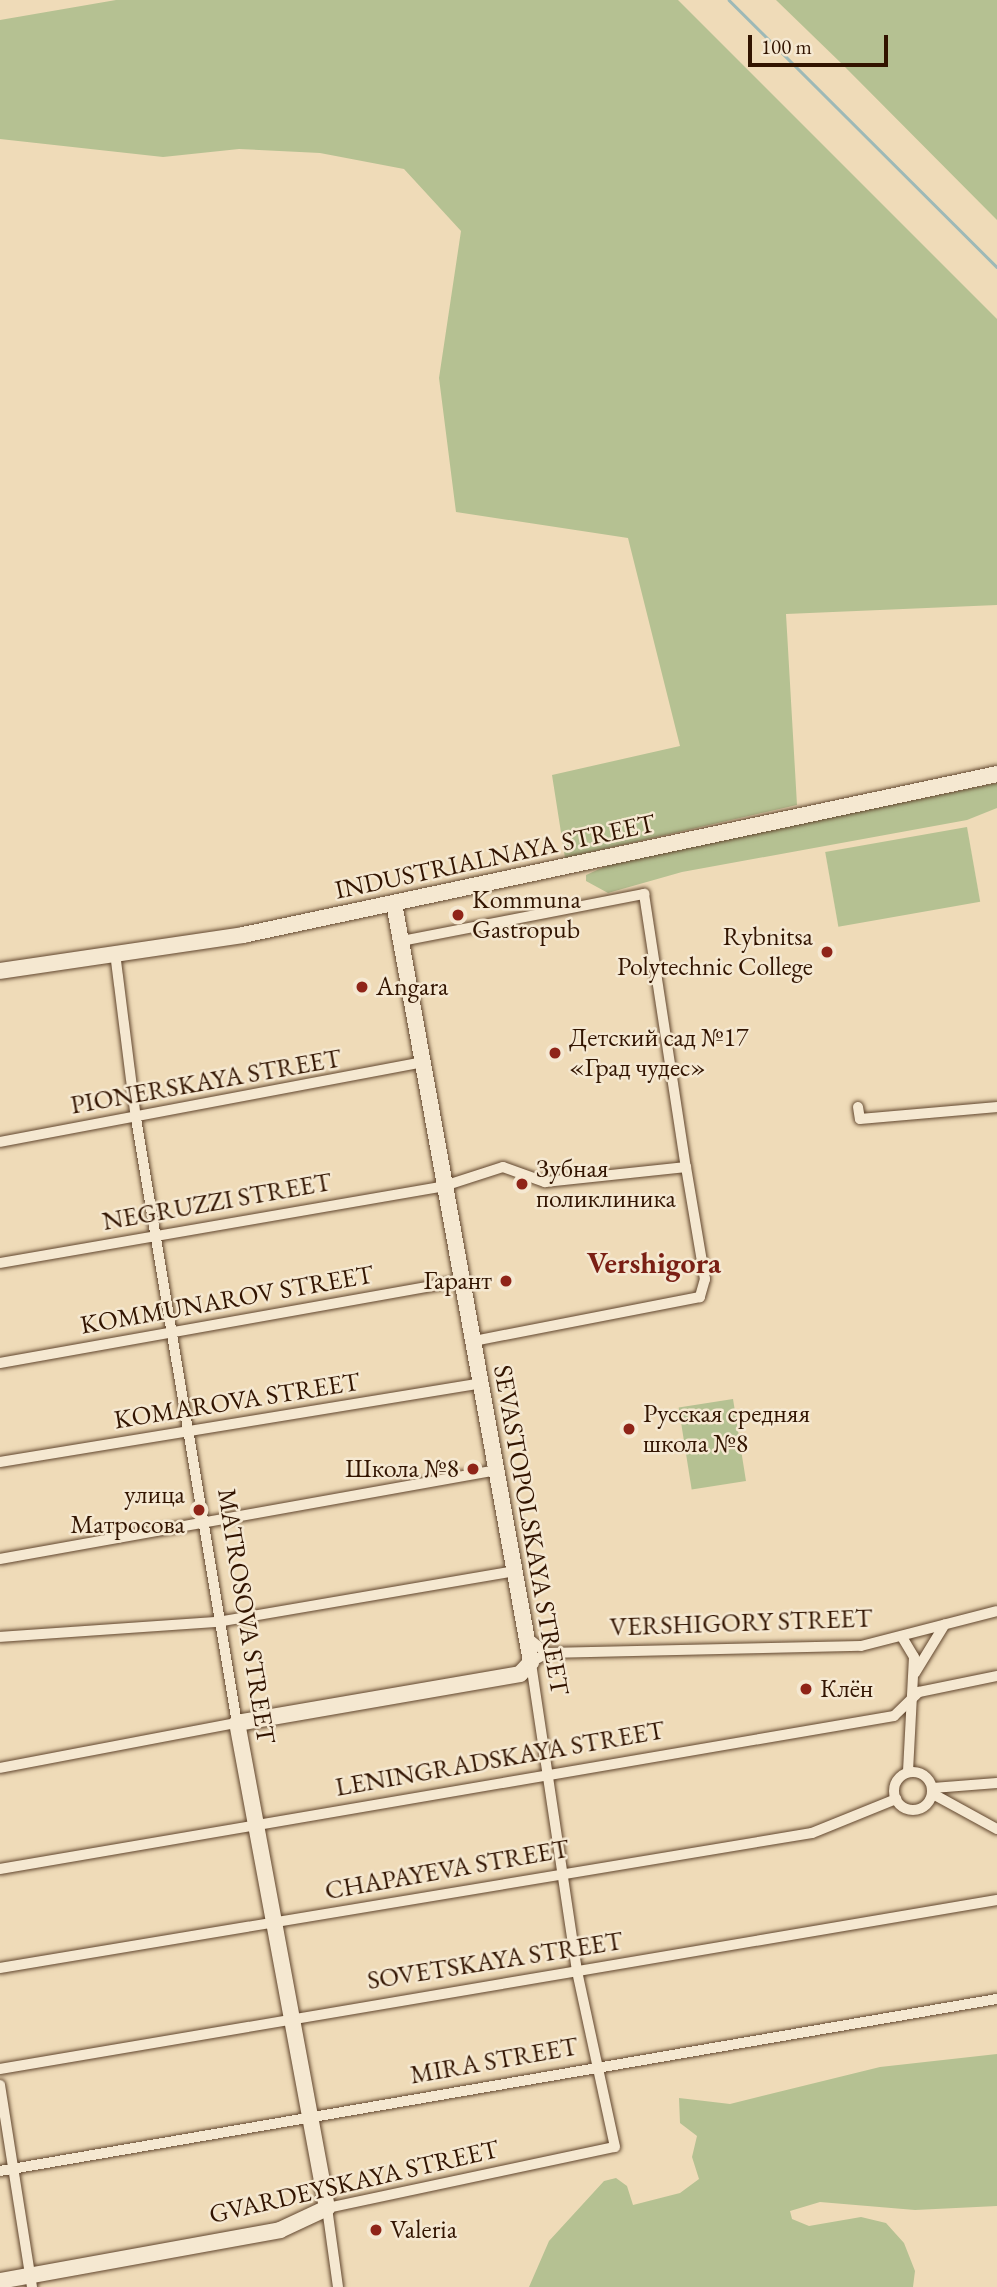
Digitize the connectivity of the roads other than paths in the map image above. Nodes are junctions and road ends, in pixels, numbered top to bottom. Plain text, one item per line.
1 (997, 774) edge
2 (394, 903) junction
3 (402, 941) junction
4 (115, 952) junction
5 (0, 971) edge
6 (419, 1063) junction
7 (858, 1107) dead end
8 (997, 1107) edge
9 (136, 1119) junction
10 (0, 1142) edge
11 (686, 1167) junction
12 (441, 1187) junction
13 (156, 1234) junction
14 (0, 1263) edge
15 (461, 1281) junction
16 (175, 1333) junction
17 (473, 1341) junction
18 (0, 1363) edge
19 (480, 1383) junction
20 (190, 1432) junction
21 (0, 1462) edge
22 (498, 1470) junction
23 (208, 1525) junction
24 (0, 1559) edge
25 (515, 1571) junction
26 (997, 1611) edge
27 (224, 1621) junction
28 (945, 1624) junction
29 (0, 1637) edge
30 (902, 1637) junction
31 (529, 1639) junction
32 (547, 1653) junction
33 (531, 1662) junction
34 (914, 1675) junction
35 (997, 1676) edge
36 (912, 1699) junction
37 (237, 1723) junction
38 (0, 1768) edge
39 (908, 1772) junction
40 (548, 1774) junction
41 (997, 1783) edge
42 (933, 1791) junction
43 (896, 1799) junction
44 (254, 1825) junction
45 (997, 1829) edge
46 (0, 1869) edge
47 (562, 1872) junction
48 (997, 1900) edge
49 (273, 1922) junction
50 (0, 1968) edge
51 (577, 1971) junction
52 (997, 1998) edge
53 (288, 2019) junction
54 (596, 2066) junction
55 (0, 2069) edge
56 (0, 2085) edge
57 (307, 2118) junction
58 (596, 2152) joint
59 (14, 2169) junction
60 (0, 2171) edge
61 (327, 2208) junction
62 (0, 2281) edge
63 (31, 2282) edge
64 (338, 2287) edge

1 - 2 street, INDUSTRIALNAYA STREET
2 - 3 street, SEVASTOPOLSKAYA STREET
2 - 4 street, INDUSTRIALNAYA STREET
3 - 6 street, SEVASTOPOLSKAYA STREET
3 - 11 street
4 - 5 street, INDUSTRIALNAYA STREET
4 - 9 street, MATROSOVA STREET
6 - 9 street, PIONERSKAYA STREET
6 - 12 street, SEVASTOPOLSKAYA STREET
7 - 8 street
9 - 10 street, PIONERSKAYA STREET
9 - 13 street, MATROSOVA STREET
11 - 12 street, NEGRUZZI STREET
11 - 17 street
12 - 13 street, NEGRUZZI STREET
12 - 15 street, SEVASTOPOLSKAYA STREET
13 - 14 street, NEGRUZZI STREET
13 - 16 street, MATROSOVA STREET
15 - 16 street, KOMMUNAROV STREET
15 - 17 street, SEVASTOPOLSKAYA STREET
16 - 18 street, KOMMUNAROV STREET
16 - 20 street, MATROSOVA STREET
17 - 19 street, SEVASTOPOLSKAYA STREET
19 - 20 street, KOMAROVA STREET
19 - 22 street, SEVASTOPOLSKAYA STREET
20 - 21 street, KOMAROVA STREET
20 - 23 street, MATROSOVA STREET
22 - 23 street
22 - 25 street, SEVASTOPOLSKAYA STREET
23 - 24 street
23 - 27 street, MATROSOVA STREET
25 - 27 street
25 - 31 street, SEVASTOPOLSKAYA STREET
26 - 28 street, VERSHIGORY STREET
27 - 29 street
27 - 37 street, MATROSOVA STREET
28 - 30 street, VERSHIGORY STREET
28 - 34 street
30 - 32 street, VERSHIGORY STREET
30 - 34 street
31 - 32 street
31 - 33 street, SEVASTOPOLSKAYA STREET
32 - 33 street
33 - 37 street
33 - 40 street, SEVASTOPOLSKAYA STREET
34 - 36 street
35 - 36 street, LENINGRADSKAYA STREET
36 - 39 street
36 - 40 street, LENINGRADSKAYA STREET
37 - 38 street
37 - 44 street, MATROSOVA STREET
39 - 42 street
39 - 43 street
40 - 44 street, LENINGRADSKAYA STREET
40 - 47 street, SEVASTOPOLSKAYA STREET
41 - 42 street, CHAPAYEVA STREET
42 - 43 street, CHAPAYEVA STREET
42 - 45 street
43 - 47 street, CHAPAYEVA STREET
44 - 46 street, LENINGRADSKAYA STREET
44 - 49 street, MATROSOVA STREET
47 - 49 street, CHAPAYEVA STREET
47 - 51 street, SEVASTOPOLSKAYA STREET
48 - 51 street, SOVETSKAYA STREET
49 - 50 street, CHAPAYEVA STREET
49 - 53 street, MATROSOVA STREET
51 - 53 street, SOVETSKAYA STREET
51 - 54 street, SEVASTOPOLSKAYA STREET
52 - 54 street, MIRA STREET
53 - 55 street, SOVETSKAYA STREET
53 - 57 street, MATROSOVA STREET
54 - 57 street, MIRA STREET
54 - 58 street, SEVASTOPOLSKAYA STREET
56 - 59 street
57 - 59 street, MIRA STREET
57 - 61 street, MATROSOVA STREET
58 - 61 street, GVARDEYSKAYA STREET
59 - 60 street, MIRA STREET
59 - 63 street
61 - 63 street, GVARDEYSKAYA STREET
61 - 64 street, MATROSOVA STREET
62 - 63 street, GVARDEYSKAYA STREET

